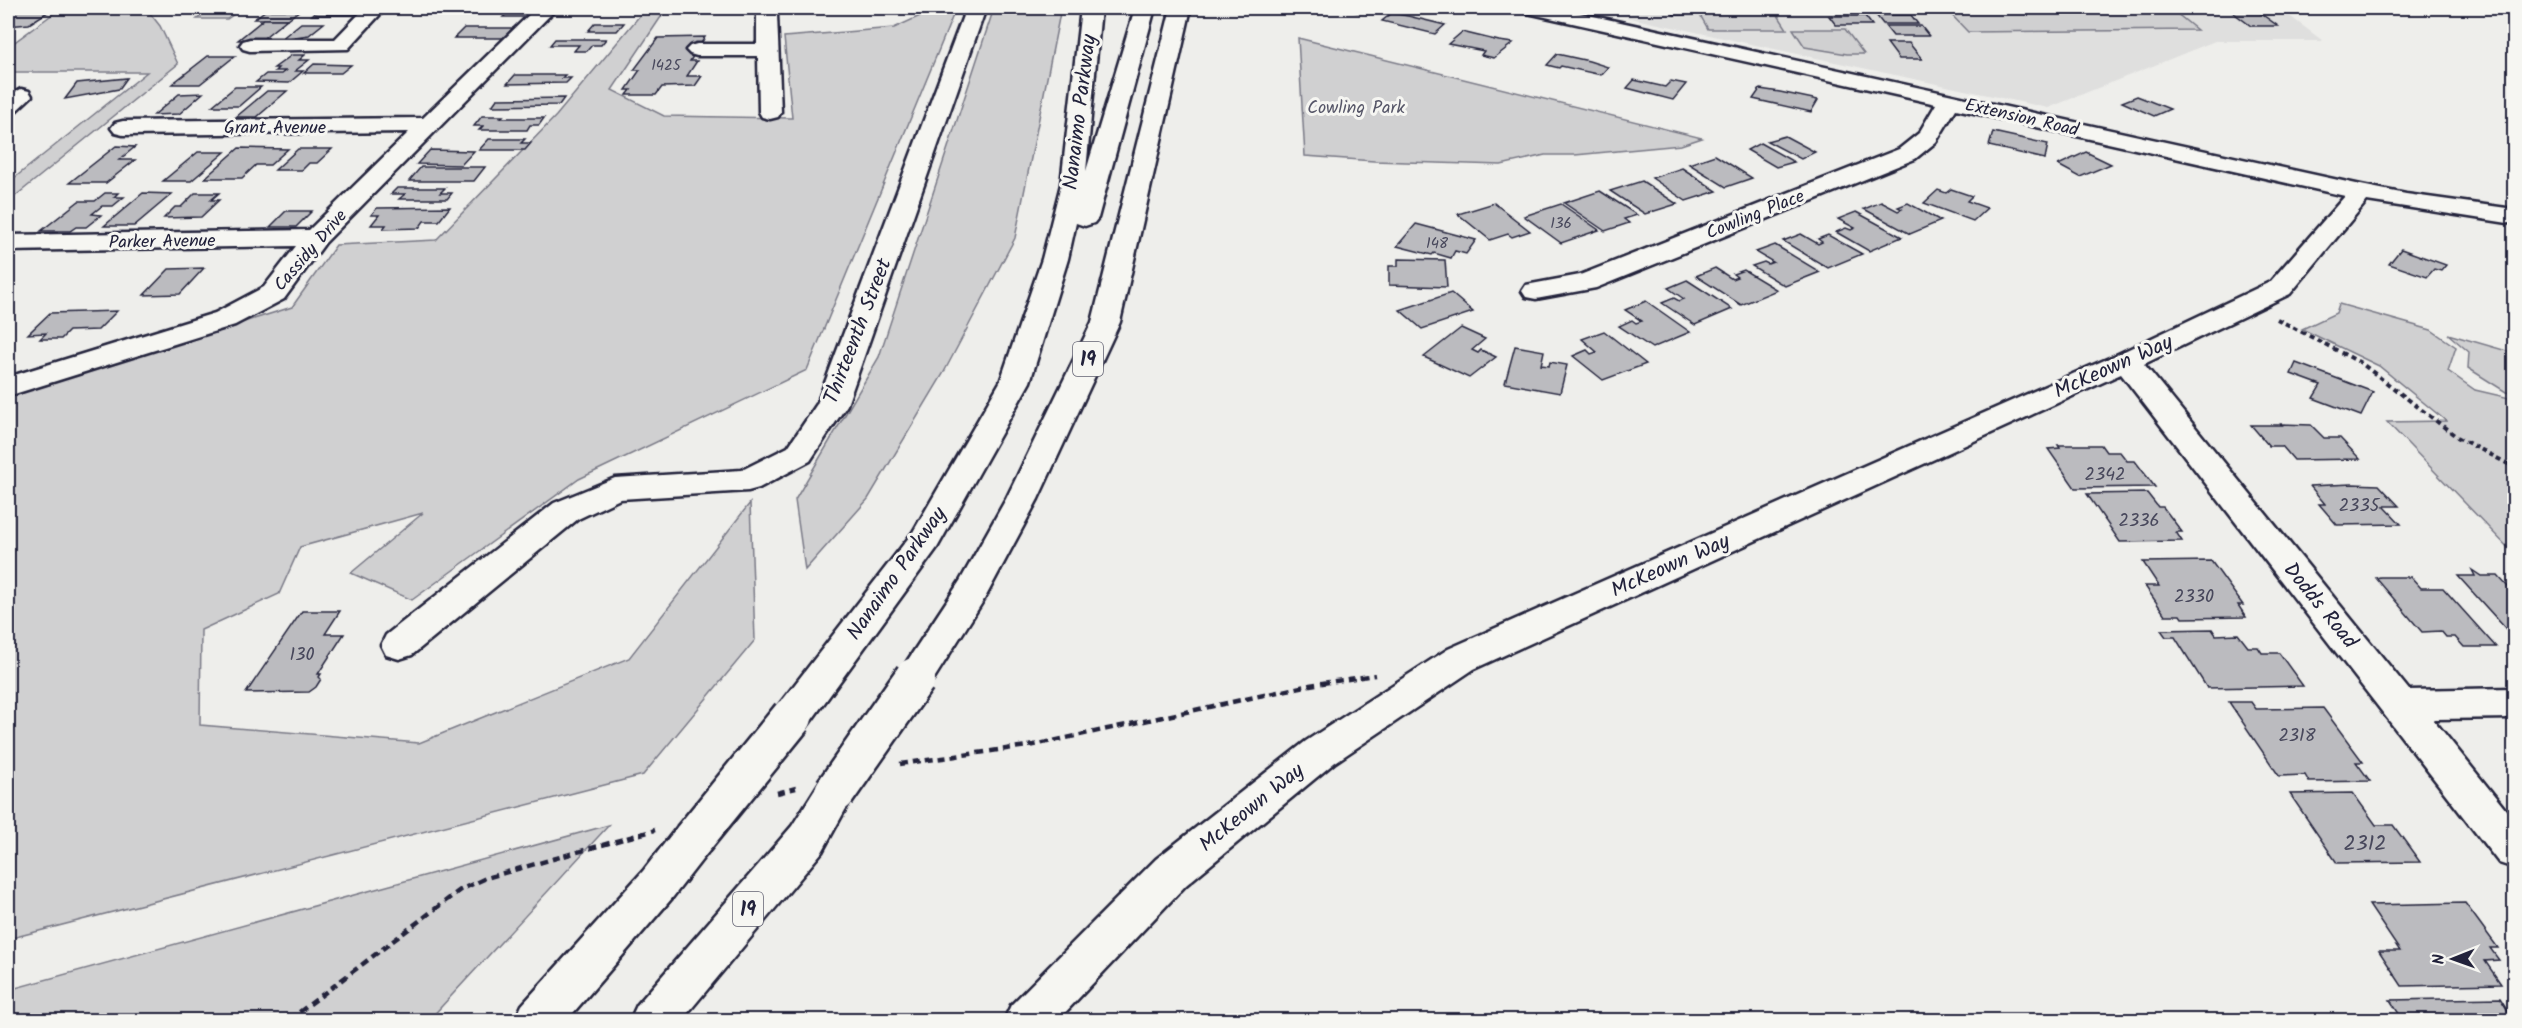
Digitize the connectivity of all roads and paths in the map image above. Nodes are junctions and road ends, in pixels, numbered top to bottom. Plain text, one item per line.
1 (376, 8) edge
2 (548, 8) edge
3 (771, 8) edge
4 (976, 8) edge
5 (1091, 8) edge
6 (1145, 8) edge
7 (1181, 8) edge
8 (1532, 8) edge
9 (250, 45) dead end
10 (697, 50) dead end
11 (768, 50) junction
12 (1949, 101) junction
13 (770, 112) dead end
14 (427, 126) junction
15 (123, 128) dead end
16 (2361, 192) junction
17 (2514, 216) edge
18 (316, 238) junction
19 (8, 243) edge
20 (1536, 291) dead end
21 (2264, 296) junction
22 (2126, 361) junction
23 (1015, 382) junction
24 (8, 387) edge
25 (2514, 467) edge
26 (399, 645) dead end
27 (2514, 703) edge
28 (2400, 705) junction
29 (2514, 850) edge
30 (538, 1020) edge
31 (653, 1020) edge
32 (1027, 1020) edge

1 - 9 main road
2 - 14 main road, Cassidy Drive
3 - 11 main road
4 - 26 main road, Thirteenth Street
5 - 23 main road, Nanaimo Parkway
6 - 23 main road
7 - 31 main road, 19, bridge
8 - 12 main road, Extension Road
10 - 11 main road
11 - 13 main road
12 - 16 main road, Extension Road
12 - 20 main road, Cowling Place
14 - 15 main road, Grant Avenue
14 - 18 main road, Cassidy Drive
16 - 17 main road, Extension Road
16 - 21 main road, McKeown Way
18 - 19 main road, Parker Avenue
18 - 24 main road, Cassidy Drive
21 - 22 main road, McKeown Way
21 - 25 path
22 - 28 main road, Dodds Road
22 - 32 main road, McKeown Way
23 - 30 main road, Nanaimo Parkway, bridge
27 - 28 main road
28 - 29 main road, Dodds Road

